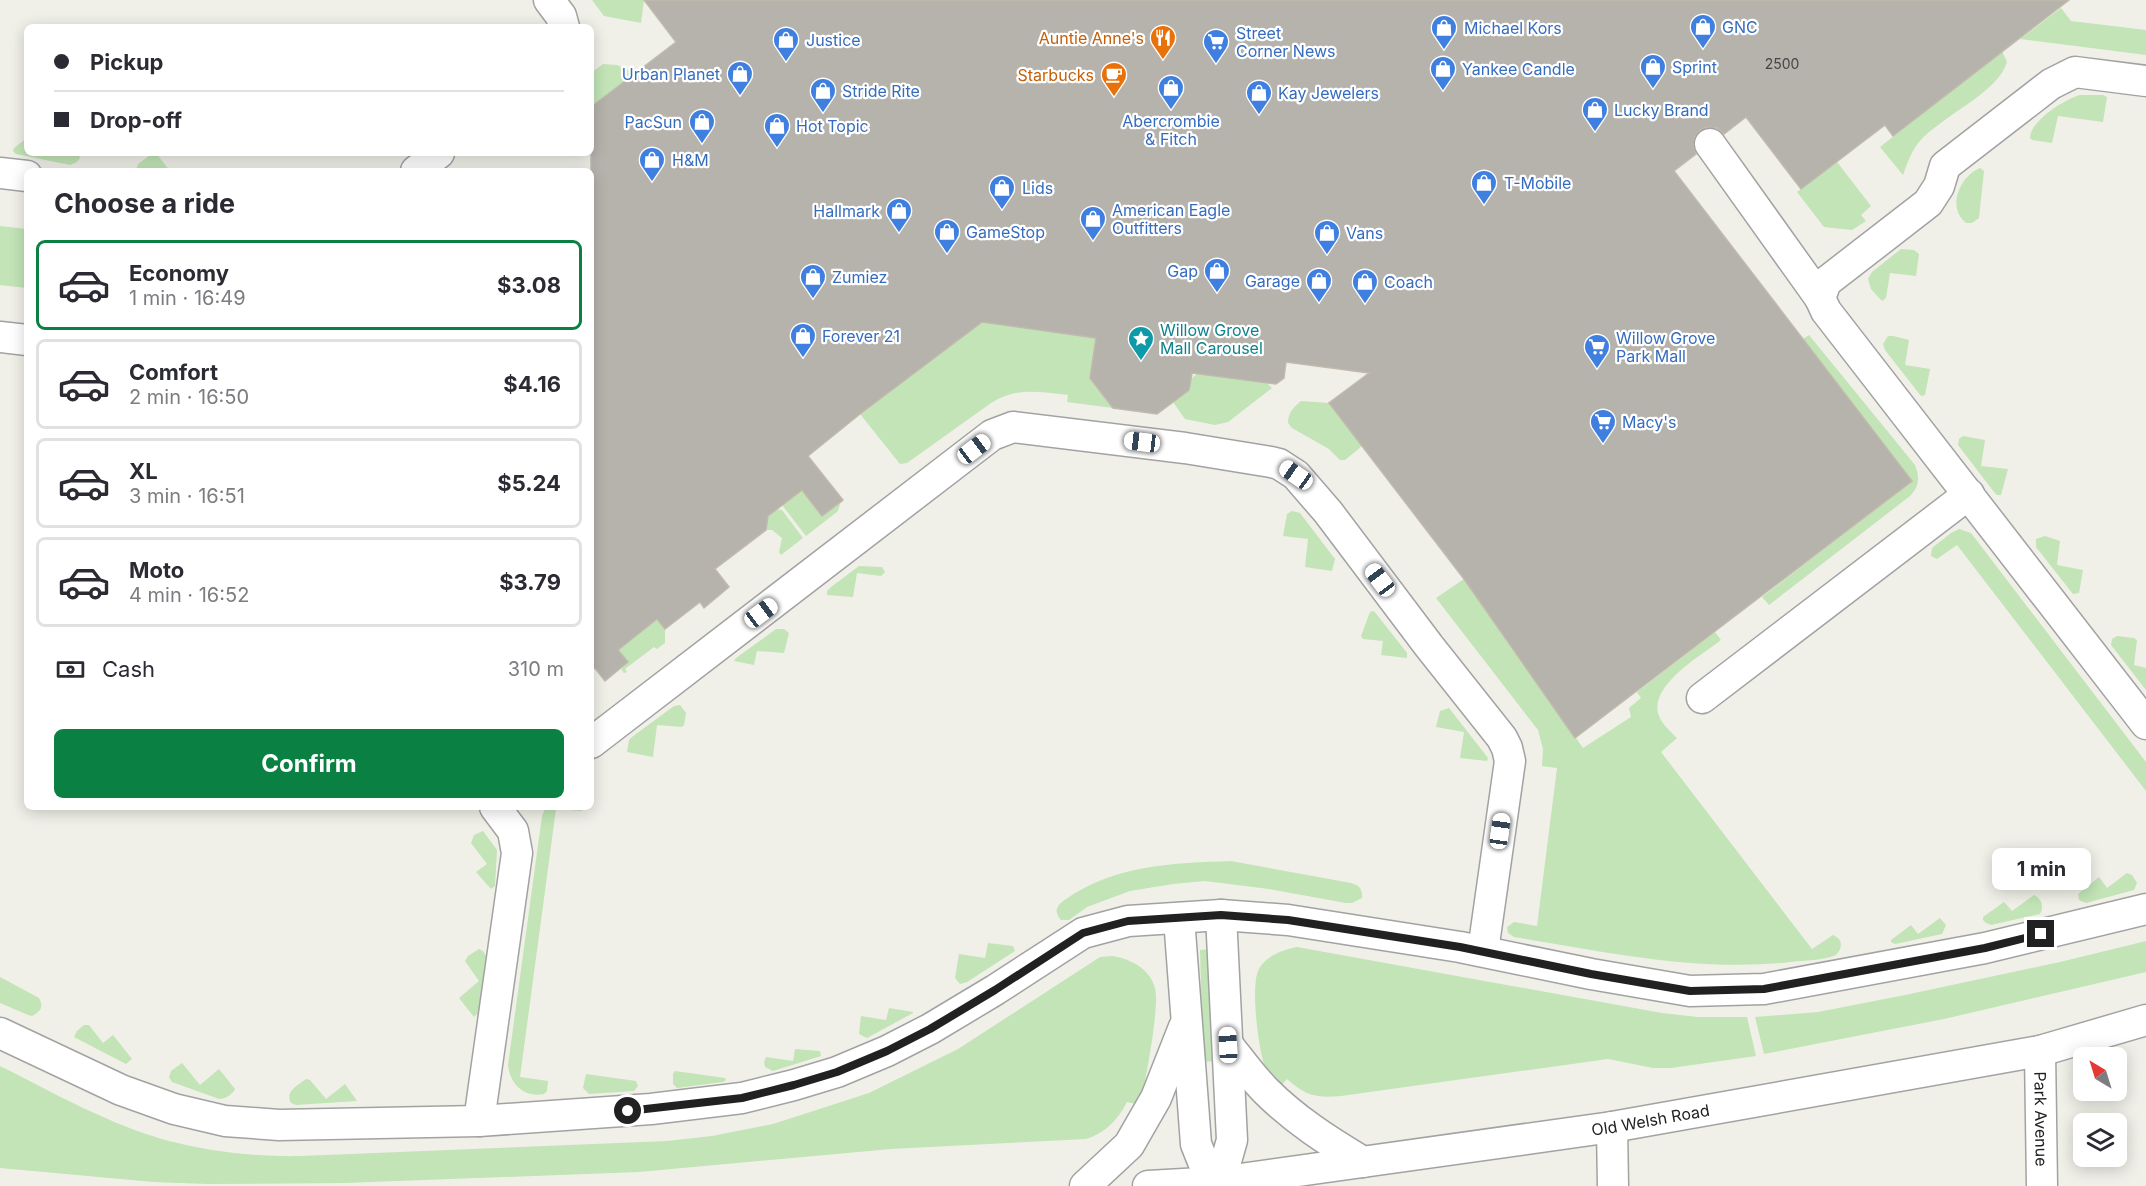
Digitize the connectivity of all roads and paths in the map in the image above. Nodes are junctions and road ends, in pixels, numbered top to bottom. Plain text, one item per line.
1 (549, 0) edge
2 (563, 24) edge
3 (2146, 81) edge
4 (1710, 144) dead end
5 (435, 156) edge
6 (420, 168) edge
7 (0, 173) edge
8 (24, 176) edge
9 (1820, 298) junction
10 (0, 337) edge
11 (24, 340) edge
12 (1969, 494) junction
13 (1702, 698) dead end
14 (2146, 724) edge
15 (594, 741) edge
16 (500, 810) edge
17 (2146, 909) edge
18 (1221, 915) junction
19 (1179, 918) junction
20 (1483, 951) junction
21 (2146, 1020) edge
22 (1187, 1022) junction
23 (0, 1033) edge
24 (1228, 1045) junction
25 (2040, 1051) junction
26 (479, 1121) junction
27 (1612, 1127) junction
28 (1363, 1162) junction
29 (1219, 1184) edge
30 (1085, 1186) edge
31 (1148, 1186) edge
32 (1613, 1186) edge
33 (2042, 1186) edge

1 - 2 street
3 - 9 street
4 - 9 street
5 - 6 street
7 - 8 street
9 - 12 street
10 - 11 street
12 - 13 street
12 - 14 street
15 - 20 street
16 - 26 street
17 - 20 street
18 - 19 street
18 - 20 street
18 - 24 street
19 - 22 street
19 - 26 street
21 - 25 street, Old Welsh Road
22 - 29 street
22 - 30 street
23 - 26 street
24 - 28 street
24 - 29 street
25 - 27 street, Old Welsh Road
25 - 33 street, Park Avenue
27 - 28 street, Old Welsh Road
27 - 32 street
28 - 29 street, Old Welsh Road
29 - 31 street, Old Welsh Road

